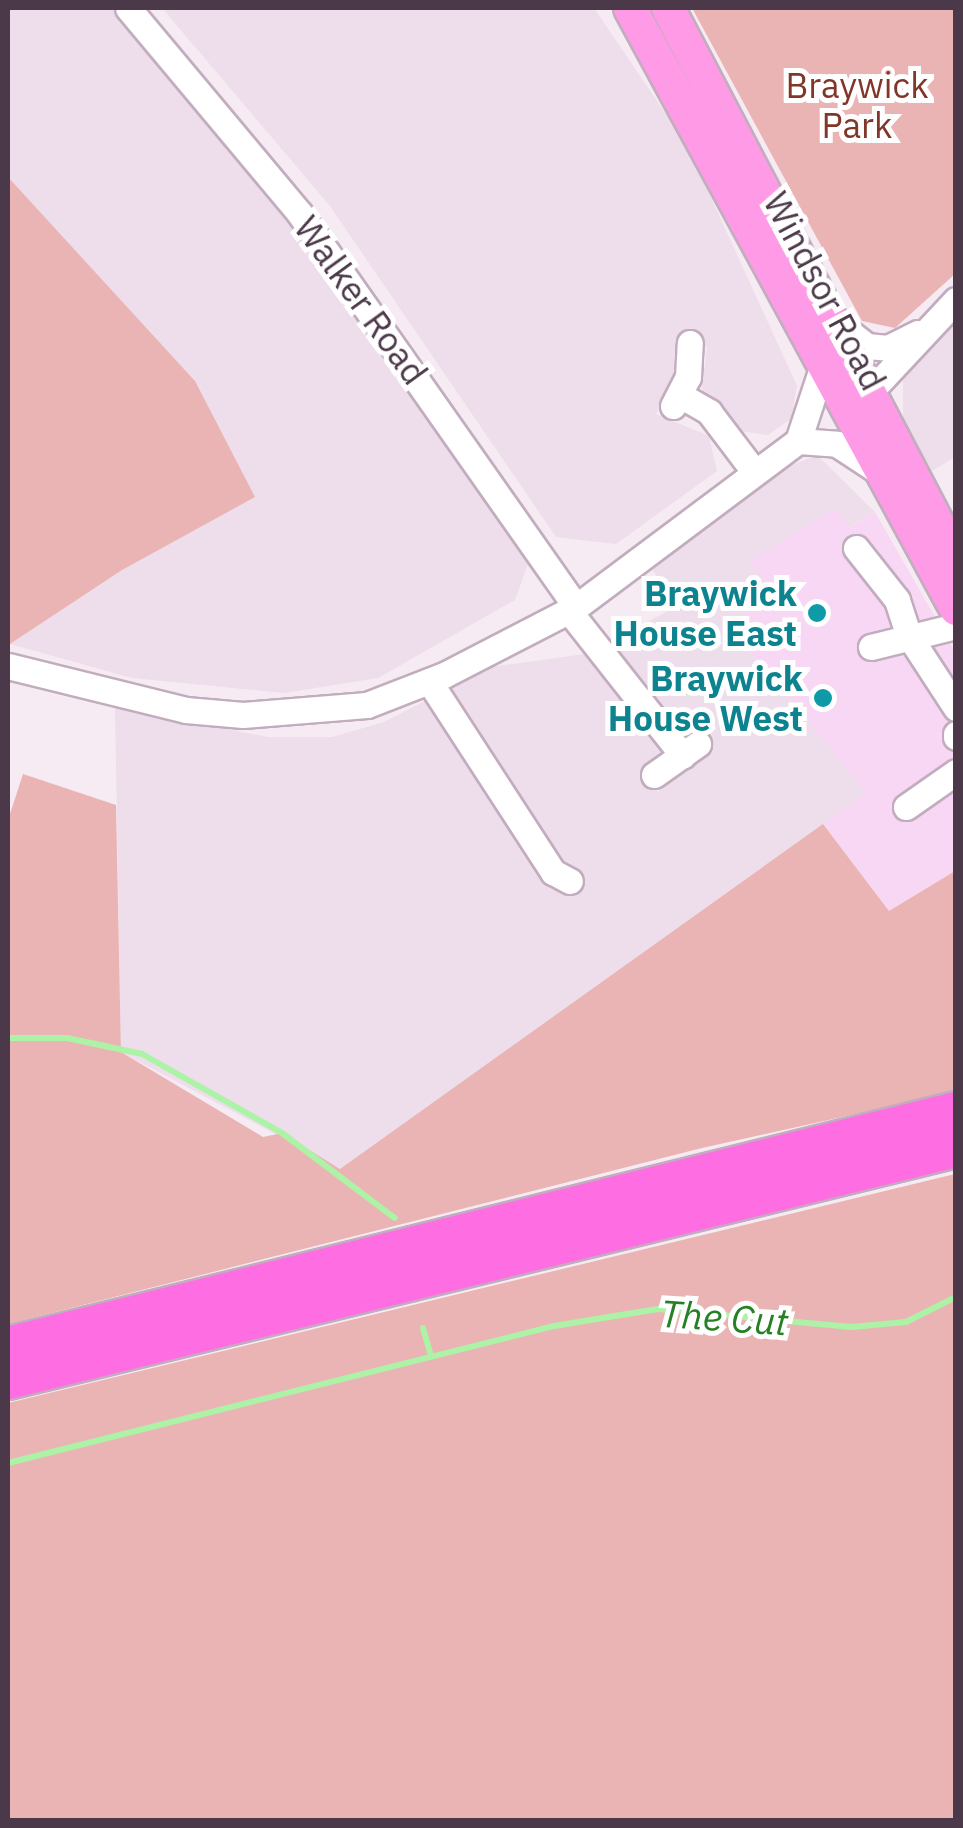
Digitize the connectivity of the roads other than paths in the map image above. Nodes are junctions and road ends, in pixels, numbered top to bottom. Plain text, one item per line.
1 (128, 8) edge
2 (613, 8) edge
3 (630, 8) edge
4 (668, 8) edge
5 (712, 165) junction
6 (956, 300) edge
7 (824, 312) junction
8 (922, 330) junction
9 (690, 343) dead end
10 (822, 368) junction
11 (867, 396) junction
12 (798, 441) junction
13 (876, 468) junction
14 (753, 470) junction
15 (856, 548) dead end
16 (956, 558) edge
17 (572, 609) junction
18 (956, 609) edge
19 (956, 626) edge
20 (909, 636) junction
21 (870, 646) dead end
22 (8, 666) edge
23 (429, 681) junction
24 (956, 708) edge
25 (956, 772) edge
26 (654, 775) dead end
27 (906, 807) dead end
28 (570, 881) dead end
29 (956, 1111) edge
30 (956, 1148) edge
31 (8, 1346) edge
32 (8, 1380) edge

1 - 17 street, Walker Road
2 - 5 street
3 - 5 main road, Windsor Road
4 - 7 main road
5 - 10 main road, Windsor Road
6 - 8 street
7 - 8 street
7 - 11 main road
8 - 11 street
9 - 14 street
10 - 12 street
10 - 13 main road, Windsor Road
11 - 16 main road
12 - 13 street
12 - 14 street
13 - 18 main road, Windsor Road
14 - 17 street
15 - 20 street
17 - 23 street
17 - 26 street, Walker Road
19 - 20 street
20 - 21 street
20 - 24 street
22 - 23 street
23 - 28 street
25 - 27 street
29 - 31 highway
30 - 32 highway

